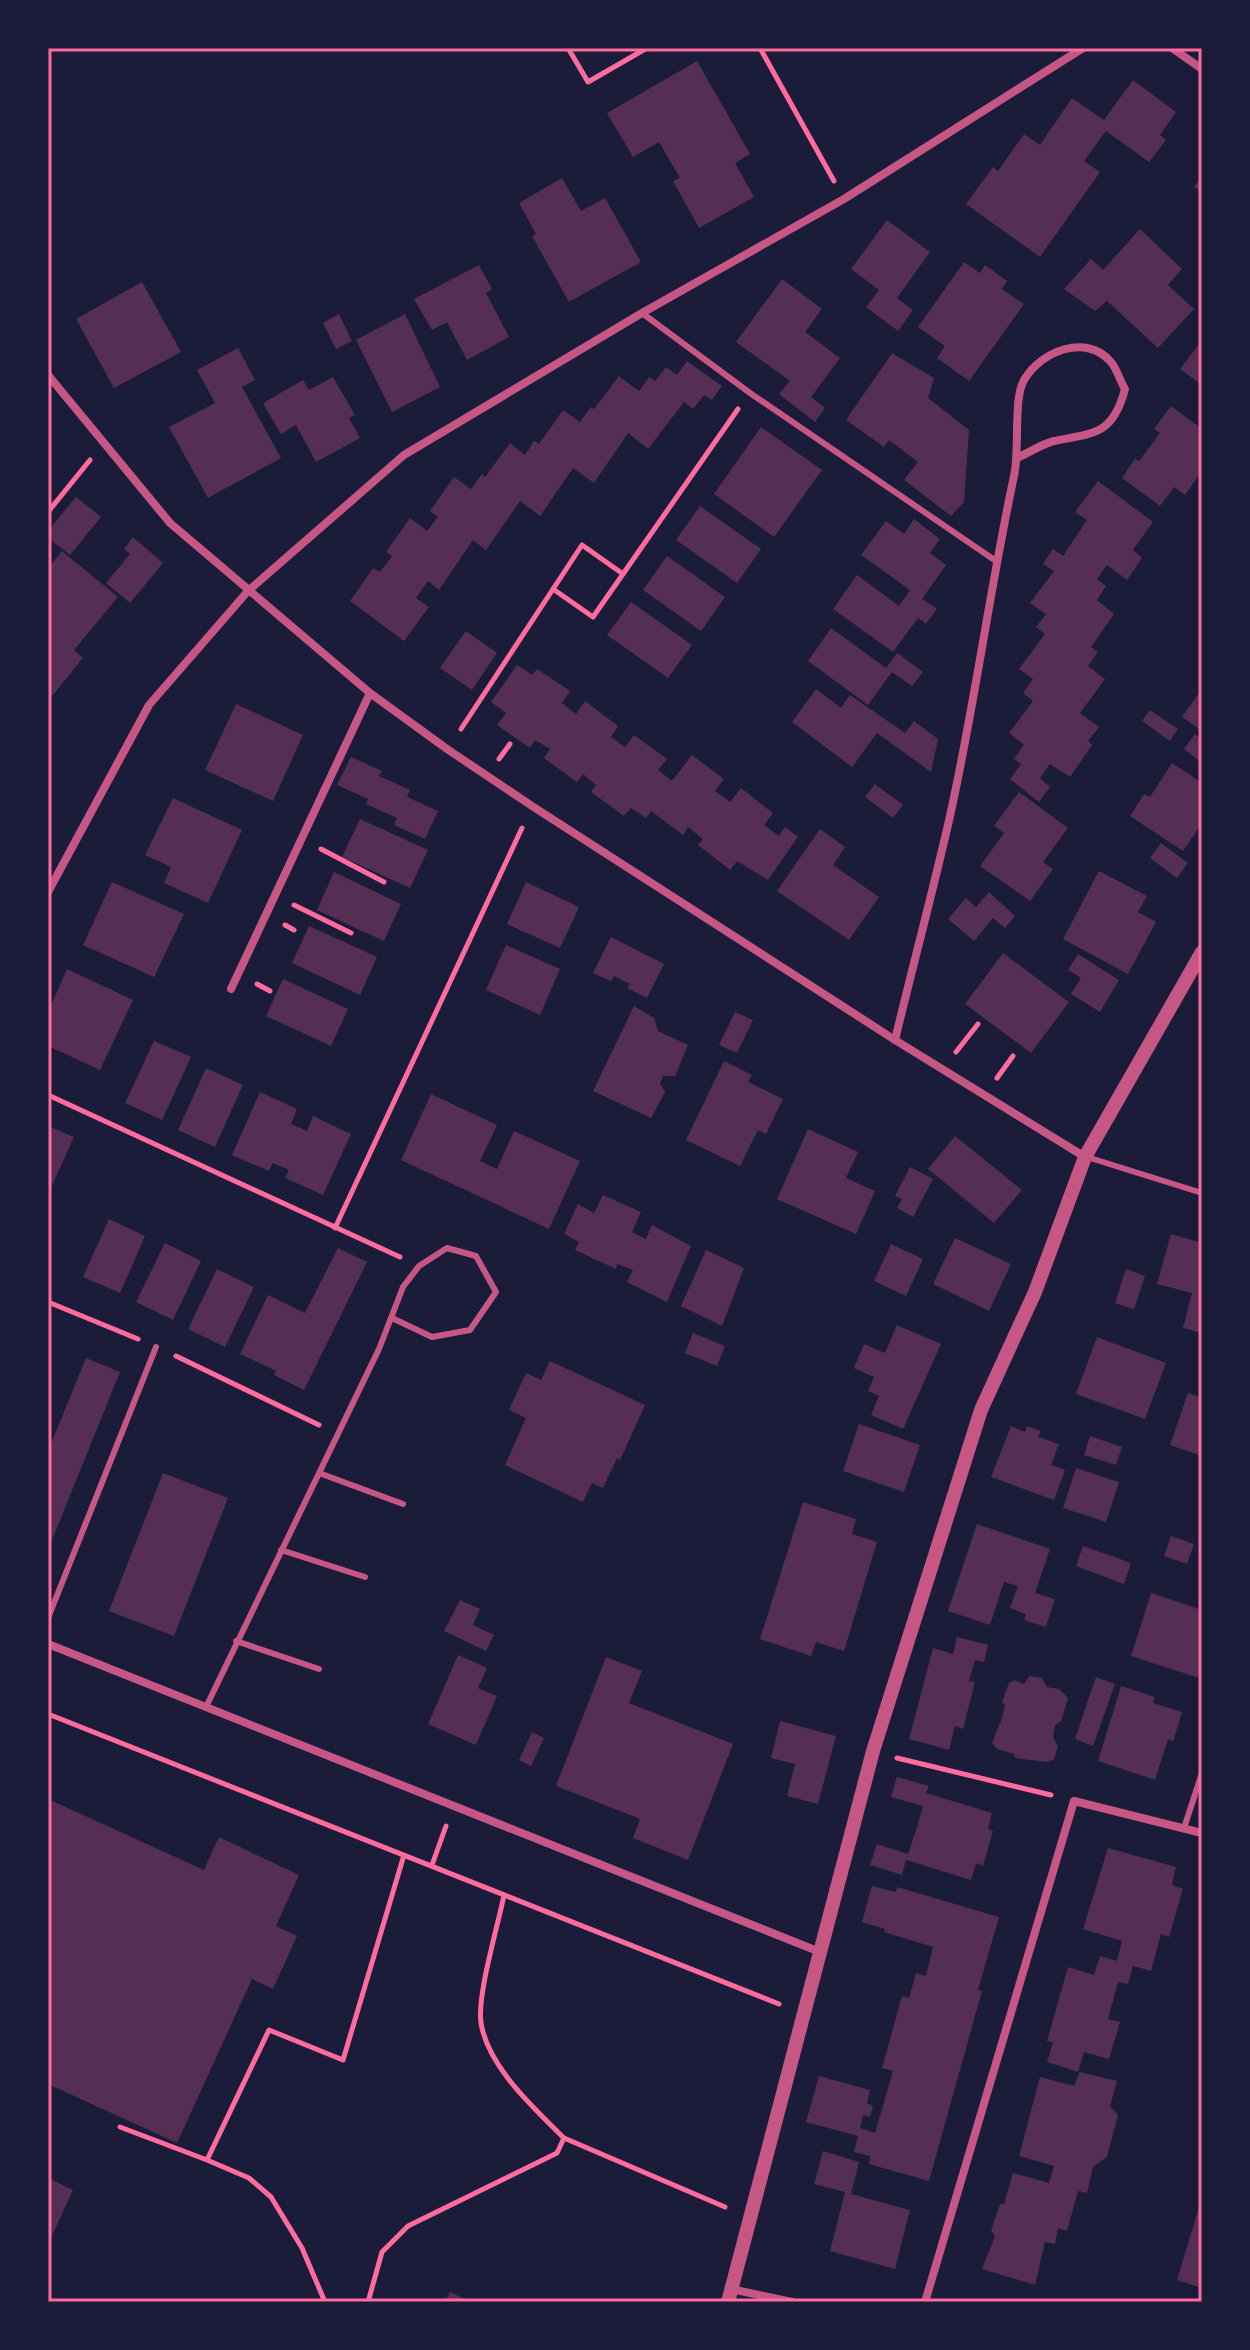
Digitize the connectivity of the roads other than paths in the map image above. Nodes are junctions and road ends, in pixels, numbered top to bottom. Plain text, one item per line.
1 (1083, 48) edge
2 (1172, 48) edge
3 (1202, 69) edge
4 (642, 313) junction
5 (48, 375) edge
6 (1019, 457) junction
7 (996, 561) junction
8 (248, 591) junction
9 (370, 693) junction
10 (48, 892) edge
11 (1202, 952) edge
12 (231, 989) dead end
13 (895, 1040) junction
14 (1085, 1157) junction
15 (1202, 1193) edge
16 (392, 1318) junction
17 (156, 1347) road end
18 (319, 1473) junction
19 (403, 1504) dead end
20 (281, 1550) junction
21 (365, 1577) dead end
22 (48, 1618) edge
23 (236, 1641) junction
24 (48, 1644) edge
25 (319, 1669) dead end
26 (206, 1707) junction
27 (1202, 1773) edge
28 (1184, 1828) junction
29 (1202, 1833) edge
30 (820, 1952) junction
31 (729, 2296) edge
32 (792, 2302) edge
33 (925, 2302) edge

1 - 4 street
2 - 3 street
4 - 7 lane
4 - 8 street
5 - 8 street
6 - 6 street
6 - 7 street
7 - 13 street
8 - 9 street
8 - 10 street
9 - 12 street
9 - 13 street
11 - 14 street
13 - 14 street
14 - 15 lane
14 - 30 street
16 - 16 lane
16 - 18 lane
17 - 22 lane
18 - 19 lane
18 - 20 lane
20 - 21 lane
20 - 23 lane
23 - 25 lane
23 - 26 lane
24 - 26 street
26 - 30 street
27 - 28 lane
28 - 29 street
28 - 33 street
30 - 31 street
31 - 32 street

